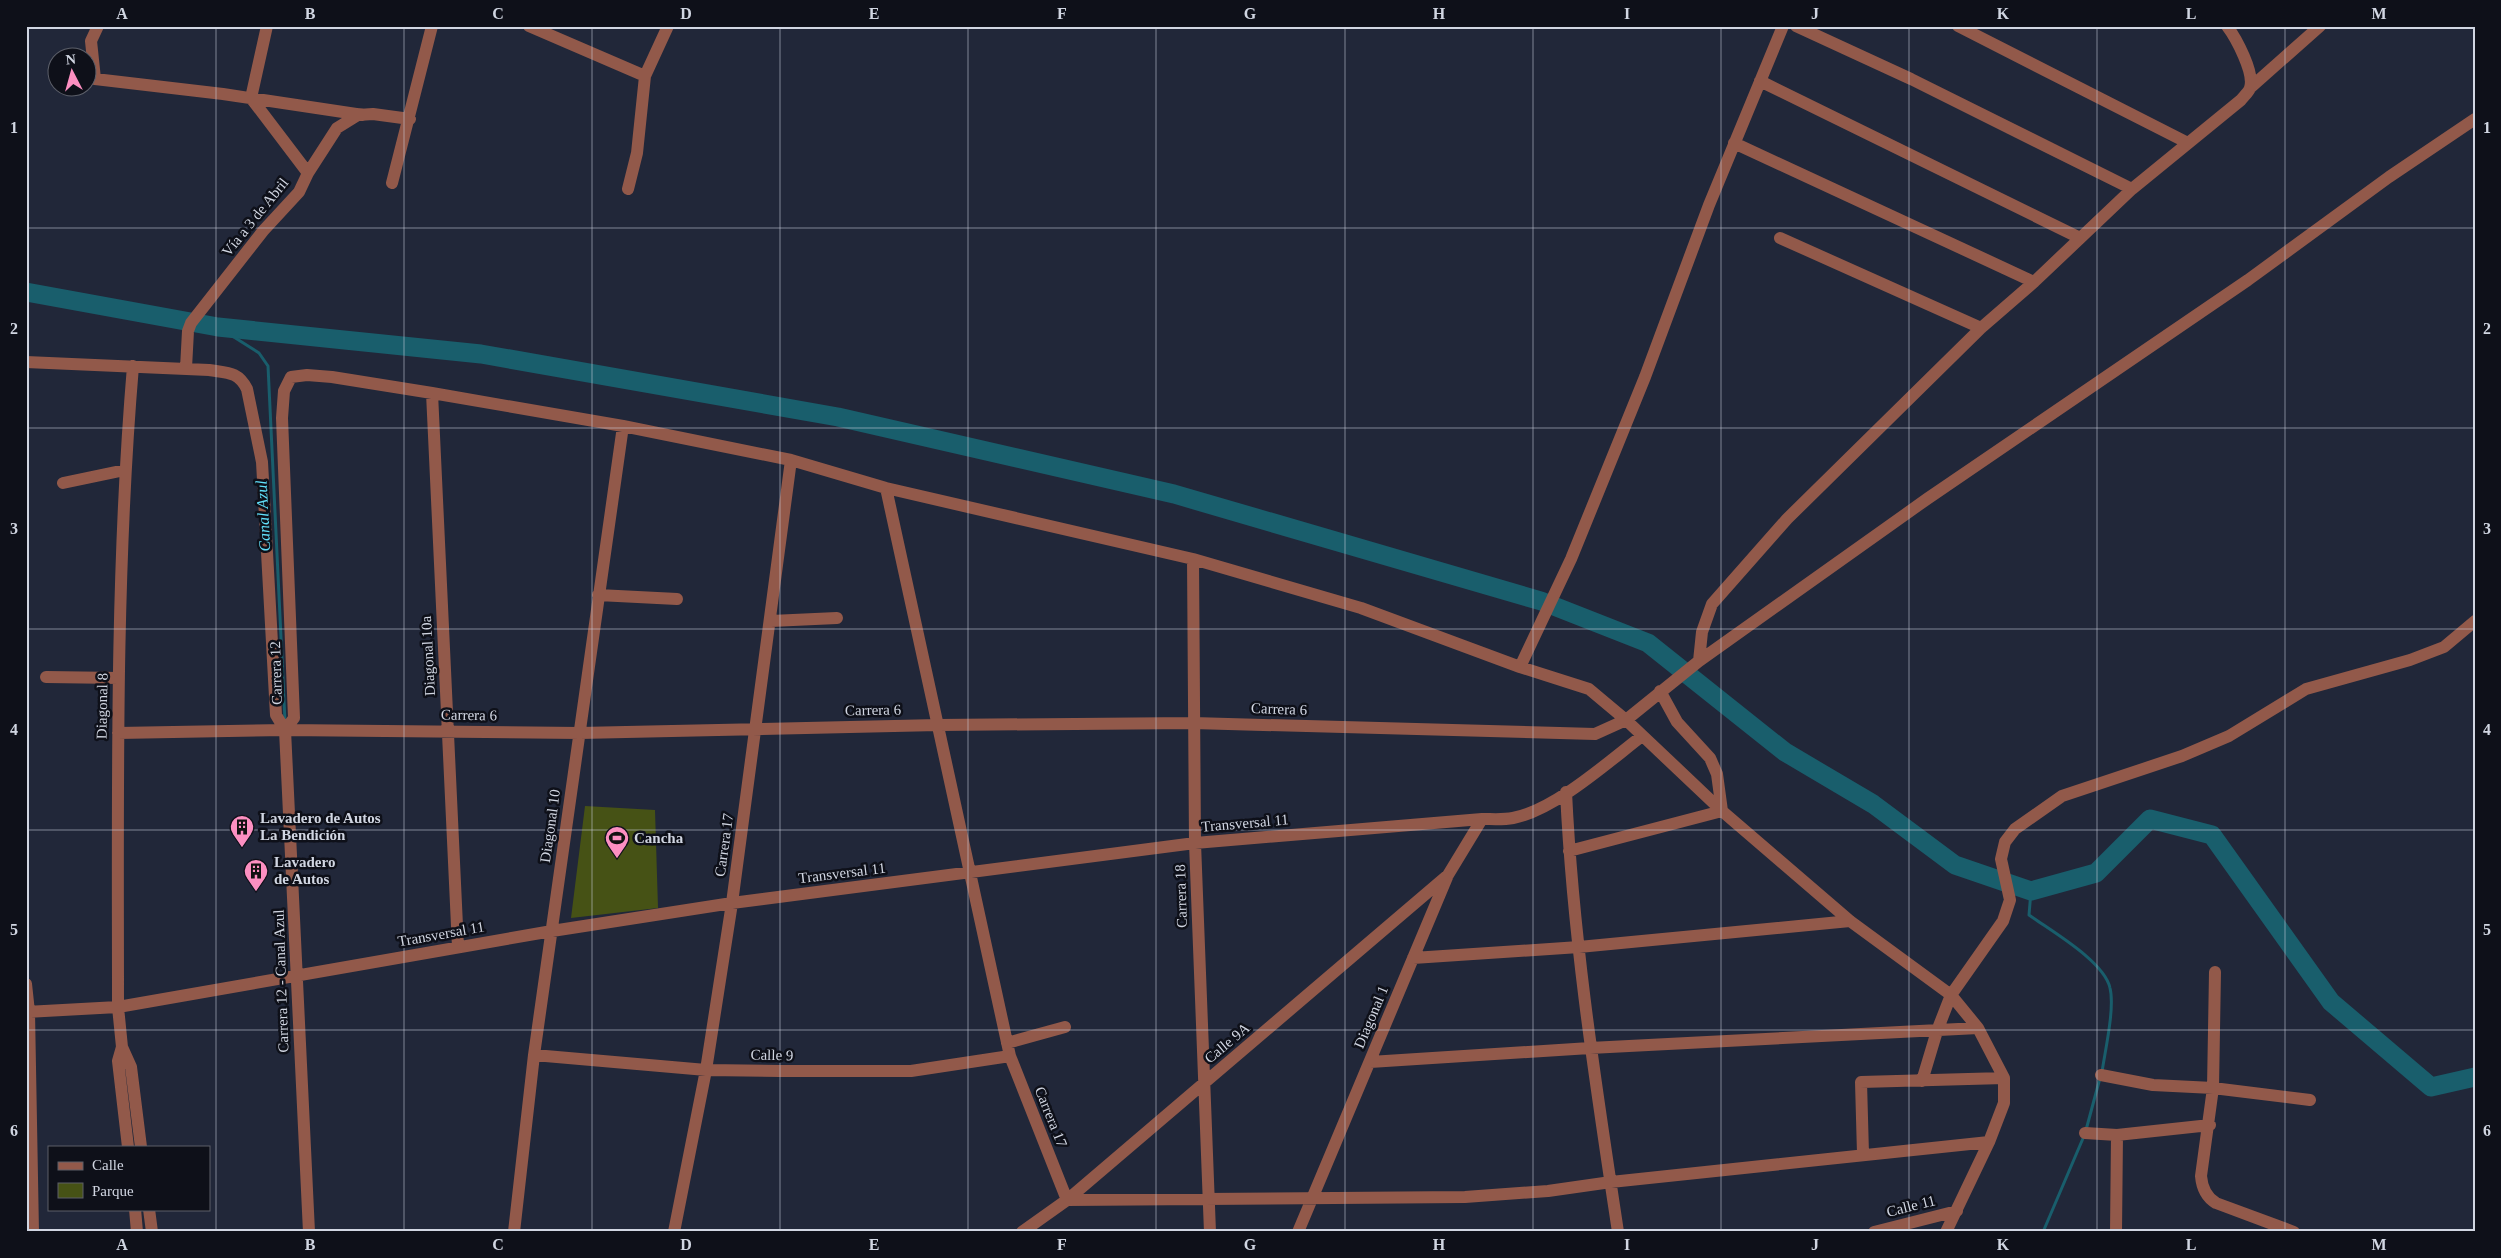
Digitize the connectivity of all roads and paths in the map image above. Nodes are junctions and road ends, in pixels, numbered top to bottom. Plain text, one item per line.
1 (98, 26) edge
2 (267, 26) edge
3 (432, 26) edge
4 (529, 26) edge
5 (668, 26) edge
6 (1783, 26) edge
7 (1796, 26) edge
8 (1958, 26) edge
9 (2227, 26) edge
10 (2320, 26) edge
11 (646, 76) junction
12 (1760, 81) junction
13 (2250, 88) junction
14 (251, 98) junction
15 (364, 115) junction
16 (410, 119) junction
17 (2475, 119) edge
18 (1734, 143) junction
19 (2188, 143) junction
20 (308, 173) junction
21 (392, 183) dead end
22 (628, 189) dead end
23 (2132, 189) junction
24 (1780, 238) dead end
25 (2080, 238) junction
26 (2034, 282) junction
27 (1981, 328) junction
28 (26, 362) edge
29 (133, 366) junction
30 (186, 368) junction
31 (432, 393) junction
32 (623, 426) junction
33 (791, 460) junction
34 (125, 470) junction
35 (63, 484) dead end
36 (886, 488) junction
37 (1193, 559) junction
38 (598, 595) junction
39 (677, 599) dead end
40 (837, 618) dead end
41 (771, 621) junction
42 (2475, 621) edge
43 (1699, 661) junction
44 (1520, 667) junction
45 (46, 678) dead end
46 (119, 678) junction
47 (1660, 692) junction
48 (1626, 720) junction
49 (1192, 723) junction
50 (938, 725) junction
51 (756, 729) junction
52 (285, 730) junction
53 (447, 730) junction
54 (118, 733) junction
55 (580, 733) junction
56 (1642, 736) junction
57 (1566, 792) junction
58 (1722, 811) junction
59 (1482, 819) junction
60 (1195, 843) junction
61 (1569, 851) junction
62 (971, 873) junction
63 (1448, 875) junction
64 (732, 903) junction
65 (1850, 921) junction
66 (552, 931) junction
67 (458, 947) junction
68 (1579, 947) junction
69 (1414, 958) junction
70 (2215, 972) dead end
71 (296, 977) junction
72 (26, 984) edge
73 (1951, 995) junction
74 (118, 1007) junction
75 (28, 1012) edge
76 (1065, 1027) dead end
77 (1978, 1028) junction
78 (1936, 1031) junction
79 (1007, 1043) junction
80 (122, 1047) junction
81 (1590, 1048) junction
82 (534, 1055) junction
83 (1010, 1056) junction
84 (1370, 1062) junction
85 (706, 1070) junction
86 (2101, 1075) dead end
87 (2004, 1078) junction
88 (1922, 1081) junction
89 (1204, 1084) junction
90 (2213, 1088) junction
91 (2310, 1100) dead end
92 (2210, 1125) junction
93 (2085, 1133) dead end
94 (2117, 1135) junction
95 (1989, 1142) junction
96 (128, 1146) edge
97 (141, 1146) edge
98 (1863, 1154) junction
99 (28, 1180) edge
100 (1611, 1182) junction
101 (1312, 1197) junction
102 (1208, 1199) junction
103 (1067, 1200) junction
104 (135, 1210) edge
105 (150, 1210) edge
106 (1957, 1211) junction
107 (32, 1232) edge
108 (137, 1232) edge
109 (152, 1232) edge
110 (309, 1232) edge
111 (514, 1232) edge
112 (674, 1232) edge
113 (1022, 1232) edge
114 (1210, 1232) edge
115 (1298, 1232) edge
116 (1618, 1232) edge
117 (1874, 1232) edge
118 (1946, 1232) edge
119 (2116, 1232) edge
120 (2294, 1232) edge

1 - 14 street
2 - 14 street
3 - 16 street
4 - 11 street
5 - 11 street
6 - 12 street
7 - 23 street
8 - 19 street
9 - 13 street
10 - 13 street
11 - 22 street
12 - 18 street
12 - 25 street
13 - 19 street
14 - 15 street
14 - 20 street
15 - 16 street, Vía a 3 de Abril
15 - 20 street, Vía a 3 de Abril
16 - 21 street
17 - 43 street, Carrera 6
18 - 26 street
18 - 44 street
19 - 23 street
20 - 30 street, Vía a 3 de Abril
23 - 25 street
24 - 27 street
25 - 26 street
26 - 27 street
27 - 43 street
28 - 29 street
29 - 30 street
29 - 34 street, Diagonal 8
30 - 52 street, Carrera 12
31 - 32 street
31 - 52 street, Carrera 12
31 - 53 street, Diagonal 10a
32 - 33 street
32 - 38 street, Diagonal 10
33 - 36 street
33 - 41 street, Carrera 17
34 - 35 street
34 - 46 street, Diagonal 8
36 - 37 street
36 - 50 street, Carrera 17
37 - 44 street
37 - 49 street, Carrera 18
38 - 39 street
38 - 55 street, Diagonal 10
40 - 41 street
41 - 51 street, Carrera 17
42 - 73 street
43 - 47 street, Carrera 6
44 - 48 street
45 - 46 street
46 - 54 street, Diagonal 8
47 - 48 street, Carrera 6
47 - 58 street
48 - 49 street, Carrera 6
48 - 56 street
49 - 50 street, Carrera 6
49 - 60 street, Carrera 18
50 - 51 street, Carrera 6
50 - 62 street, Carrera 17
51 - 55 street, Carrera 6
51 - 64 street, Carrera 17
52 - 53 street, Carrera 6
52 - 54 street, Carrera 6
52 - 71 street, Carrera 12 - Canal Azul
53 - 55 street, Carrera 6
53 - 67 street, Diagonal 10a
54 - 74 street, Diagonal 8
55 - 66 street, Diagonal 10
56 - 57 street, Transversal 11
56 - 58 street
57 - 59 street, Transversal 11
57 - 61 street
58 - 61 street
58 - 65 street
59 - 60 street, Transversal 11
59 - 63 street, Diagonal 1
60 - 62 street, Transversal 11
60 - 89 street, Carrera 18
61 - 68 street
62 - 64 street, Transversal 11
62 - 79 street, Carrera 17
63 - 69 street, Diagonal 1
63 - 89 street, Calle 9A
64 - 66 street, Transversal 11
64 - 85 street, Carrera 17
65 - 68 street
65 - 73 street
66 - 67 street, Transversal 11
66 - 82 street, Diagonal 10
67 - 71 street, Transversal 11
68 - 69 street
68 - 81 street
69 - 84 street, Diagonal 1
70 - 90 street
71 - 74 street, Transversal 11
71 - 110 street, Carrera 12 - Canal Azul
72 - 75 street
73 - 77 street
73 - 78 street
74 - 75 street, Transversal 11
74 - 80 street, Diagonal 8
75 - 99 street
76 - 79 street
77 - 78 street
77 - 87 street
78 - 81 street
78 - 88 street
79 - 83 street, Carrera 17
80 - 96 street, Diagonal 8
80 - 97 street, Diagonal 8
81 - 84 street
81 - 100 street
82 - 85 street, Calle 9
82 - 111 street, Diagonal 10
83 - 85 street, Calle 9
83 - 103 street, Carrera 17
84 - 101 street, Diagonal 1
85 - 112 street, Carrera 17
86 - 90 street
87 - 88 street
87 - 95 street
88 - 98 street
89 - 102 street, Carrera 18
89 - 103 street, Calle 9A
90 - 91 street
90 - 92 street
92 - 94 street
92 - 120 street
93 - 94 street
94 - 119 street
95 - 98 street
95 - 106 street
98 - 100 street
99 - 107 street
100 - 101 street
100 - 116 street
101 - 102 street
101 - 115 street, Diagonal 1
102 - 103 street
102 - 114 street, Carrera 18
103 - 113 street, Calle 9A
104 - 108 street
105 - 109 street
106 - 117 street, Calle 11
106 - 118 street

